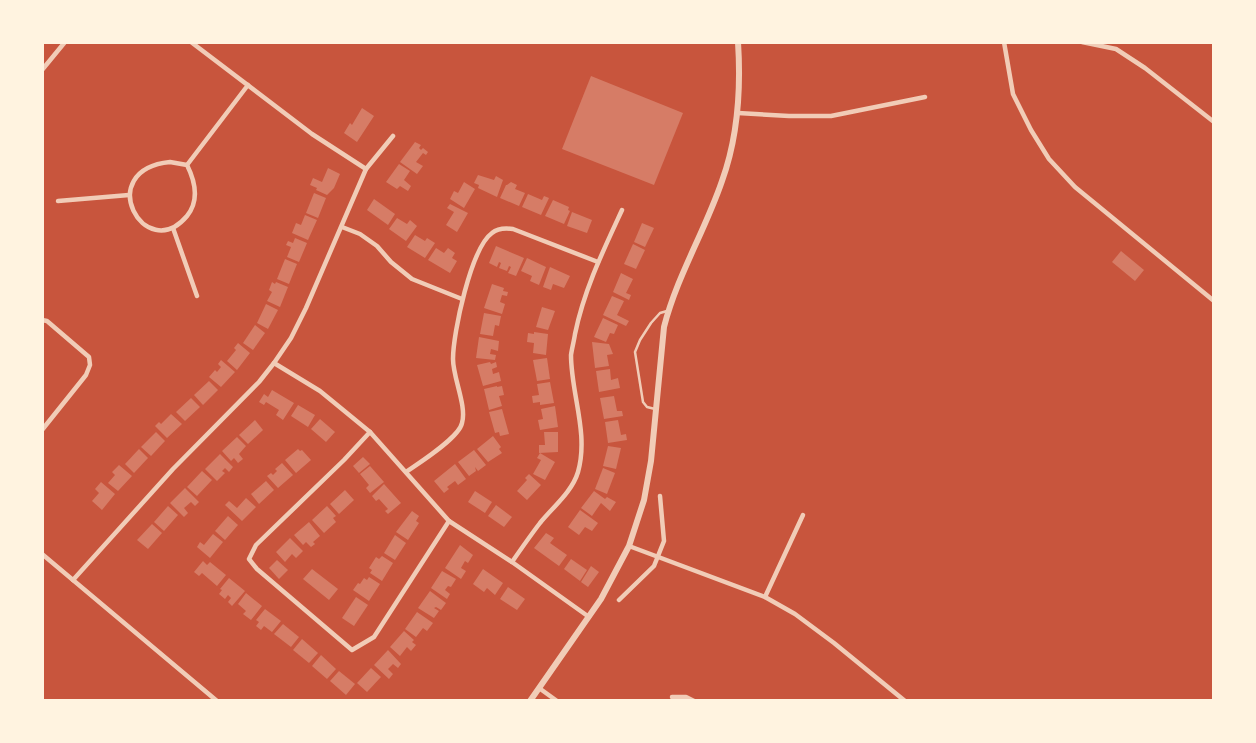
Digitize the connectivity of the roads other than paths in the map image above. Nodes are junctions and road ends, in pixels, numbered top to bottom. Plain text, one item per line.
1 (65, 42) edge
2 (191, 42) edge
3 (738, 42) edge
4 (1004, 42) edge
5 (1082, 42) edge
6 (42, 70) edge
7 (248, 85) junction
8 (925, 97) dead end
9 (737, 113) junction
10 (1214, 122) edge
11 (393, 136) dead end
12 (187, 165) junction
13 (366, 169) junction
14 (129, 195) junction
15 (58, 201) dead end
16 (622, 210) dead end
17 (342, 227) junction
18 (173, 228) junction
19 (598, 262) junction
20 (197, 296) dead end
21 (462, 299) junction
22 (1214, 301) edge
23 (668, 311) junction
24 (42, 320) edge
25 (274, 362) junction
26 (655, 409) junction
27 (42, 430) edge
28 (370, 432) junction
29 (406, 472) junction
30 (660, 496) dead end
31 (803, 515) dead end
32 (449, 522) junction
33 (629, 546) junction
34 (42, 554) edge
35 (658, 556) junction
36 (512, 562) junction
37 (72, 580) junction
38 (765, 597) junction
39 (619, 600) dead end
40 (589, 617) junction
41 (539, 688) junction
42 (672, 697) dead end
43 (217, 701) edge
44 (530, 701) edge
45 (557, 701) edge
46 (694, 701) edge
47 (905, 701) edge

1 - 6 street
2 - 7 street
3 - 9 street
4 - 22 street
5 - 10 street
7 - 12 street
7 - 13 street
8 - 9 street
9 - 23 street
11 - 13 street
12 - 14 street
12 - 18 street
13 - 17 street
14 - 15 street
14 - 18 street
16 - 19 street
17 - 21 street
17 - 25 street
18 - 20 street
19 - 21 street
19 - 36 street
21 - 29 street
23 - 26 street
23 - 26 lane
24 - 27 street
25 - 28 street
25 - 37 street
26 - 33 street
28 - 29 street
28 - 32 street
29 - 32 street
30 - 35 street
31 - 38 street
32 - 36 street
33 - 35 street
33 - 40 street
34 - 37 street
35 - 38 street
35 - 39 street
36 - 40 street
37 - 43 street
38 - 47 street
40 - 41 street
41 - 44 street
41 - 45 street
42 - 46 street

